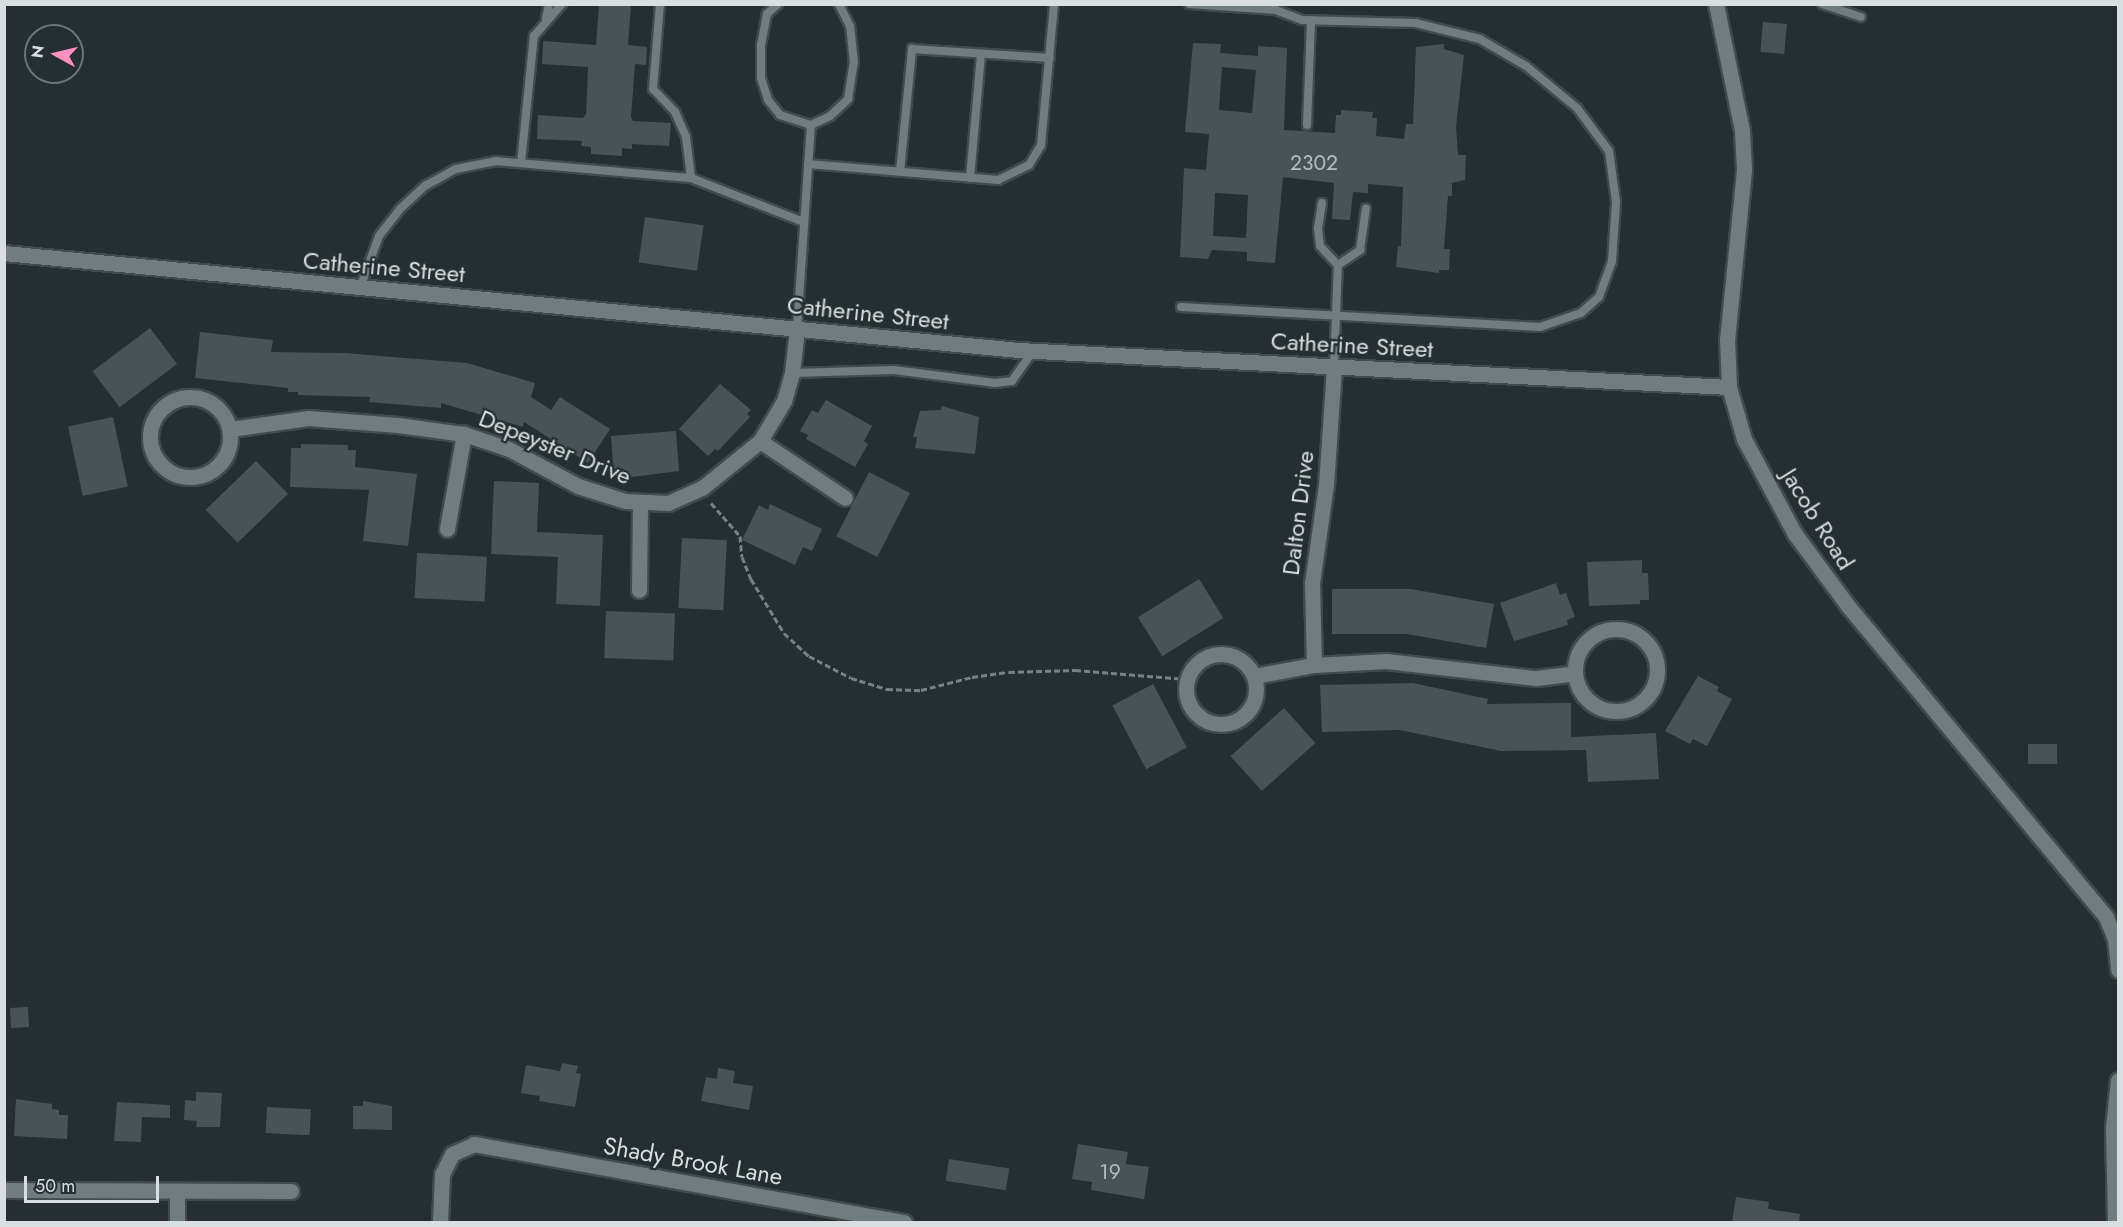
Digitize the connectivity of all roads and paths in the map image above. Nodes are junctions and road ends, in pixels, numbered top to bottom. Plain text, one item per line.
1 (549, 4) edge
2 (562, 4) edge
3 (660, 4) edge
4 (778, 4) edge
5 (839, 4) edge
6 (1054, 4) edge
7 (1188, 4) edge
8 (1716, 4) edge
9 (1822, 4) edge
10 (1861, 17) dead end
11 (546, 20) junction
12 (1311, 21) junction
13 (981, 54) junction
14 (1050, 58) junction
15 (811, 125) junction
16 (1307, 125) dead end
17 (521, 164) junction
18 (808, 164) junction
19 (900, 172) junction
20 (691, 178) junction
21 (970, 178) junction
22 (1322, 203) dead end
23 (1366, 208) dead end
24 (804, 222) junction
25 (4, 253) edge
26 (1338, 266) junction
27 (360, 288) junction
28 (1181, 307) dead end
29 (1334, 315) junction
30 (797, 329) junction
31 (1033, 351) junction
32 (1334, 367) junction
33 (792, 373) junction
34 (1729, 387) junction
35 (230, 429) junction
36 (464, 434) junction
37 (760, 441) junction
38 (702, 488) junction
39 (845, 498) dead end
40 (640, 502) junction
41 (447, 529) dead end
42 (639, 590) dead end
43 (1314, 665) junction
44 (1575, 673) junction
45 (1254, 676) junction
46 (1186, 680) junction
47 (2118, 970) edge
48 (2118, 1080) edge
49 (4, 1190) edge
50 (291, 1191) dead end
51 (177, 1193) junction
52 (177, 1222) edge
53 (440, 1222) edge
54 (904, 1222) edge
55 (2115, 1222) edge

1 - 11 lane
2 - 11 lane
3 - 20 lane
4 - 15 lane
5 - 15 lane
6 - 14 lane
7 - 12 lane
8 - 34 street, Jacob Road
9 - 10 lane
11 - 17 lane
12 - 16 lane
12 - 29 lane
13 - 14 lane
13 - 19 lane
13 - 21 lane
14 - 21 lane
15 - 18 lane
17 - 20 lane
17 - 27 lane
18 - 19 lane
18 - 24 lane
19 - 21 lane
20 - 24 lane
22 - 26 lane
23 - 26 lane
24 - 30 lane
25 - 27 street, Catherine Street
26 - 29 lane
27 - 30 street, Catherine Street
28 - 29 lane
29 - 32 lane
30 - 31 street, Catherine Street
30 - 33 street, Depeyster Drive
31 - 32 street, Catherine Street
31 - 33 lane
32 - 34 street, Catherine Street
32 - 43 street, Dalton Drive
33 - 37 street, Depeyster Drive
34 - 47 street, Jacob Road
35 - 35 street
35 - 36 street, Depeyster Drive
36 - 40 street, Depeyster Drive
36 - 41 street
37 - 38 street, Depeyster Drive
37 - 39 street
38 - 40 street, Depeyster Drive
38 - 46 path
40 - 42 street
43 - 44 street
43 - 45 street
44 - 44 street
45 - 46 street
45 - 46 street
48 - 55 street
49 - 51 street
50 - 51 street
51 - 52 street
53 - 54 street, Shady Brook Lane

